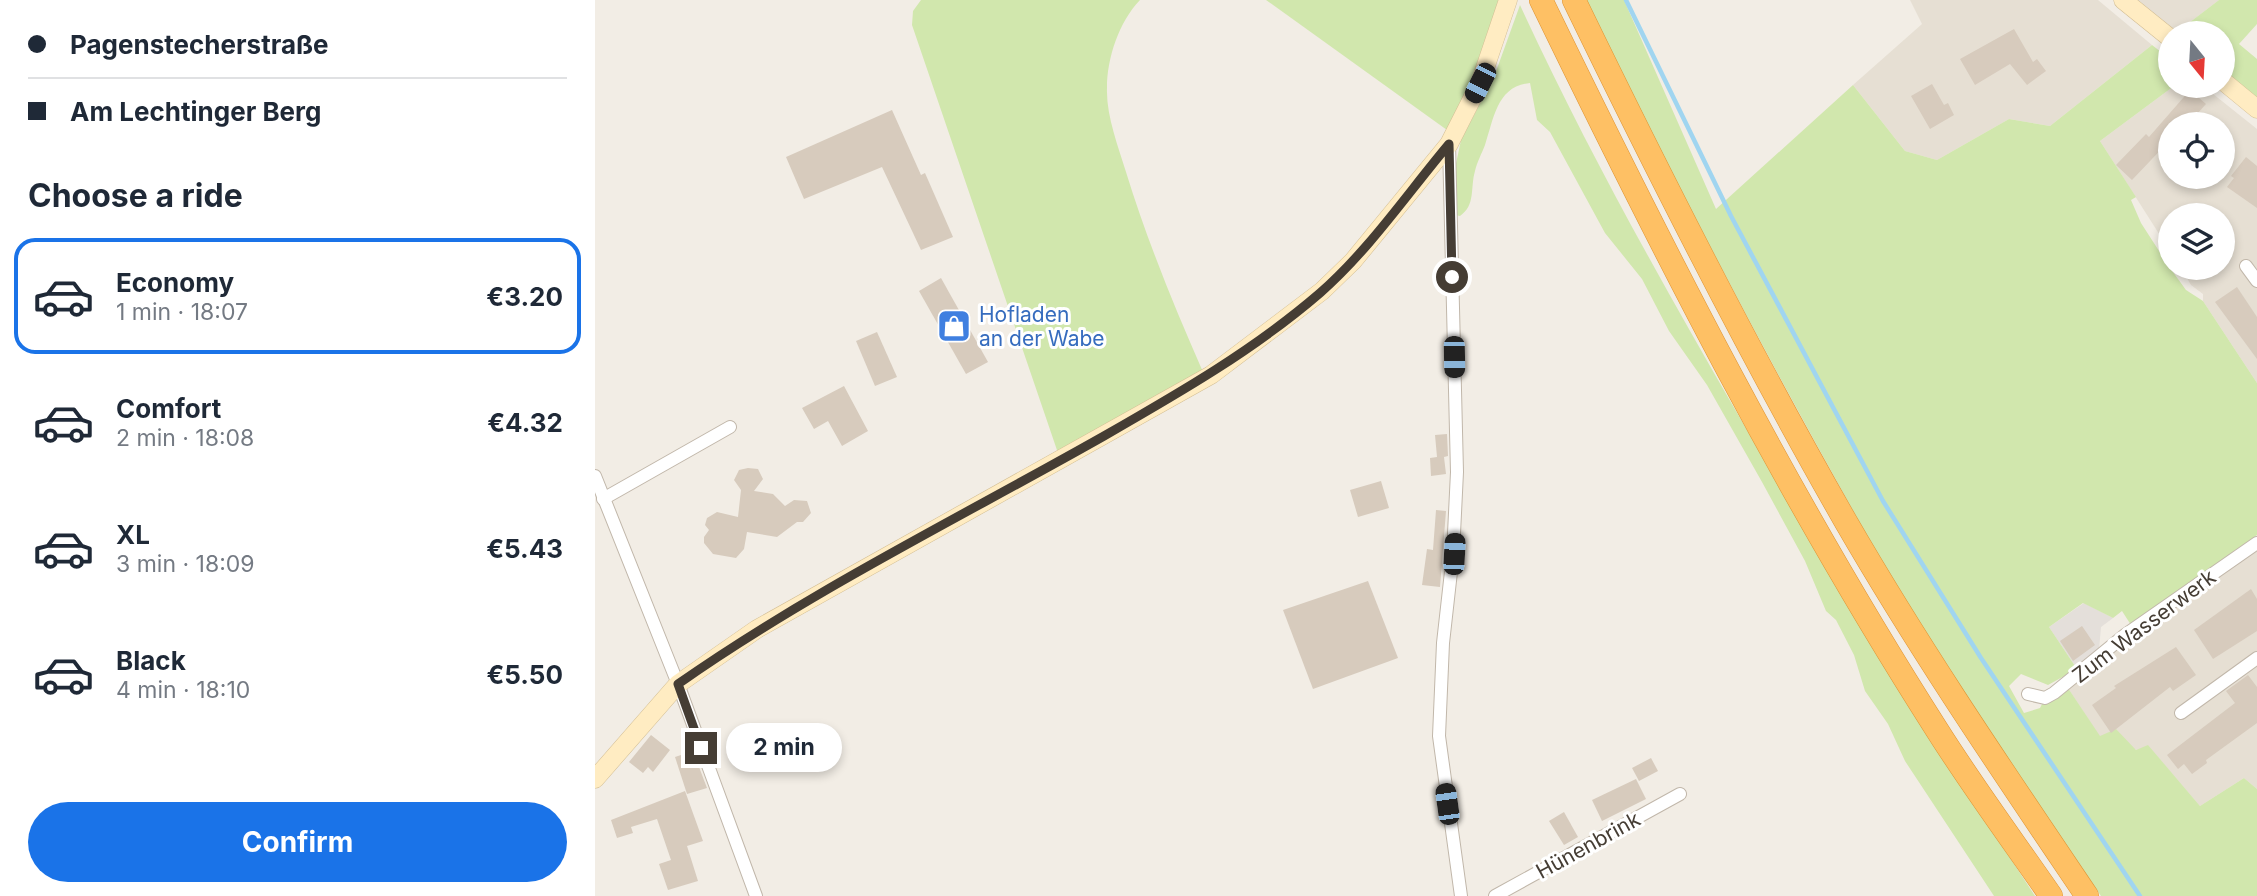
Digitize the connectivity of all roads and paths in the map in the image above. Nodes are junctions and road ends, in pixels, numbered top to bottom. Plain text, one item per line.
1 (1508, 0) edge
2 (1541, 0) edge
3 (1574, 0) edge
4 (2123, 0) edge
5 (2158, 28) edge
6 (2235, 91) edge
7 (2257, 109) edge
8 (1449, 144) junction
9 (2246, 266) dead end
10 (2257, 281) edge
11 (730, 427) dead end
12 (595, 476) edge
13 (603, 499) junction
14 (2257, 543) edge
15 (2257, 658) edge
16 (678, 684) junction
17 (2028, 694) dead end
18 (2181, 713) dead end
19 (595, 779) edge
20 (1680, 794) dead end
21 (756, 896) edge
22 (1461, 896) edge
23 (1495, 896) edge
24 (2051, 896) edge
25 (2087, 896) edge

1 - 8 street
2 - 24 highway
3 - 25 highway
4 - 5 street
6 - 7 street
8 - 16 street
8 - 22 street
9 - 10 street
11 - 13 street
12 - 13 street
13 - 16 street
14 - 17 street, Zum Wasserwerk
15 - 18 street
16 - 19 street
16 - 21 street
20 - 23 street, Hünenbrink

